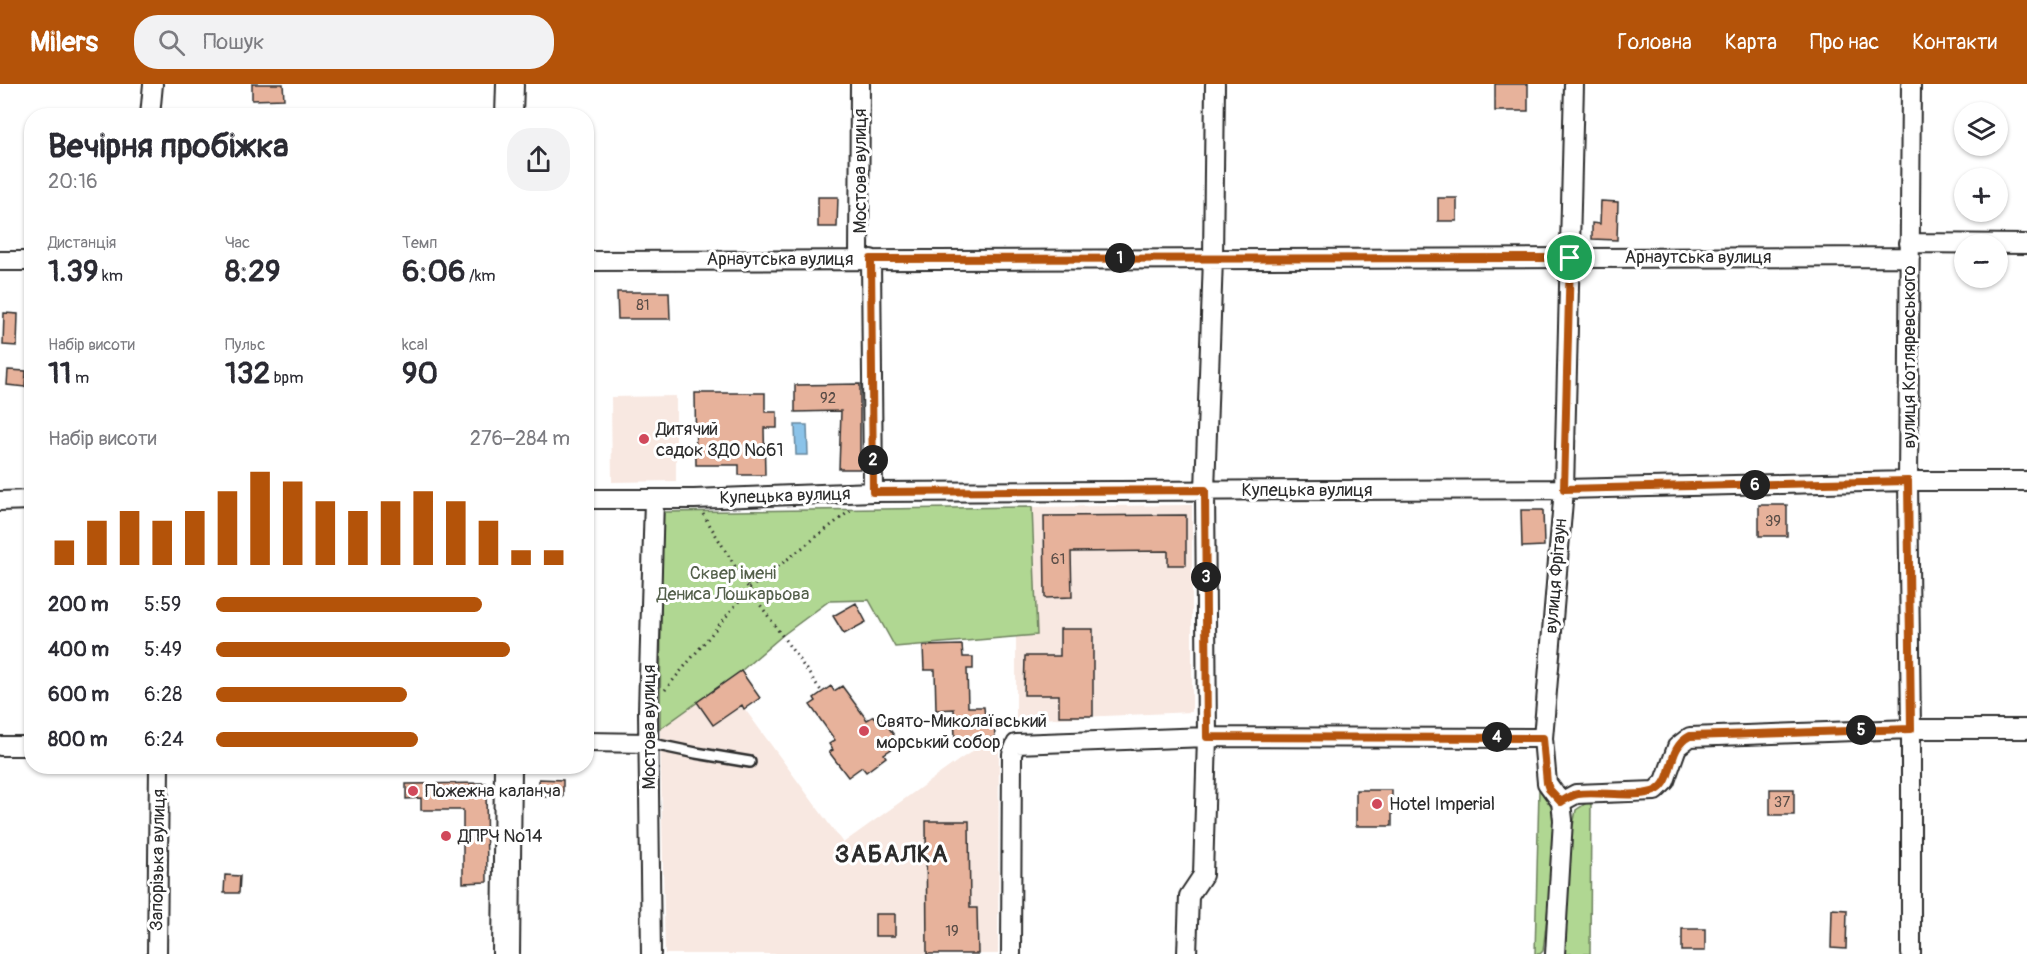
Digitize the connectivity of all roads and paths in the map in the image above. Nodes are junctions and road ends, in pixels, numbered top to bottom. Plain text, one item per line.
1 (153, 84) edge
2 (510, 84) edge
3 (860, 84) edge
4 (1215, 84) edge
5 (1574, 84) edge
6 (1911, 84) edge
7 (151, 108) edge
8 (509, 108) edge
9 (2027, 244) edge
10 (1909, 250) junction
11 (1213, 258) junction
12 (1570, 258) junction
13 (865, 259) junction
14 (0, 261) edge
15 (24, 261) edge
16 (594, 261) edge
17 (1908, 481) junction
18 (2027, 481) edge
19 (1564, 489) junction
20 (1205, 490) junction
21 (873, 492) junction
22 (594, 499) edge
23 (694, 499) junction
24 (24, 500) edge
25 (654, 500) junction
26 (0, 501) edge
27 (749, 589) junction
28 (822, 692) dead end
29 (648, 711) junction
30 (1911, 729) junction
31 (2027, 729) edge
32 (1207, 737) junction
33 (1543, 738) junction
34 (594, 742) edge
35 (648, 743) junction
36 (0, 746) edge
37 (24, 746) edge
38 (750, 762) dead end
39 (159, 774) edge
40 (508, 774) edge
41 (1561, 802) junction
42 (157, 954) edge
43 (506, 954) edge
44 (651, 954) edge
45 (1011, 954) edge
46 (1187, 954) edge
47 (1555, 954) edge
48 (1911, 954) edge

1 - 7 street
2 - 8 street
3 - 13 street, Мостова вулиця
4 - 11 street
5 - 12 street, вулиця Фрітаун
6 - 10 street, вулиця Котляревського
9 - 10 street, Арнаутська вулиця
10 - 12 street, Арнаутська вулиця
10 - 17 street, вулиця Котляревського
11 - 12 street, Арнаутська вулиця
11 - 13 street, Арнаутська вулиця
11 - 20 street
12 - 19 street, вулиця Фрітаун
13 - 16 street, Арнаутська вулиця
13 - 21 street, Мостова вулиця
14 - 15 street
17 - 18 street, Купецька вулиця
17 - 19 street, Купецька вулиця
17 - 30 street, вулиця Котляревського
19 - 20 street, Купецька вулиця
19 - 33 street, вулиця Фрітаун
20 - 21 street, Купецька вулиця
20 - 32 street
21 - 23 street, Купецька вулиця
21 - 27 path
22 - 25 street, Купецька вулиця
23 - 25 street, Купецька вулиця
23 - 27 path
24 - 26 street
25 - 29 street, Мостова вулиця
27 - 28 path
27 - 29 path
29 - 35 street, Мостова вулиця
30 - 31 street
30 - 41 street
30 - 48 street, вулиця Котляревського
32 - 33 street
32 - 45 street
32 - 46 street
33 - 41 street, вулиця Фрітаун
34 - 35 street
35 - 38 lane
35 - 44 street, Мостова вулиця
36 - 37 street
39 - 42 street, Запорізька вулиця
40 - 43 street
41 - 47 street, вулиця Фрітаун

